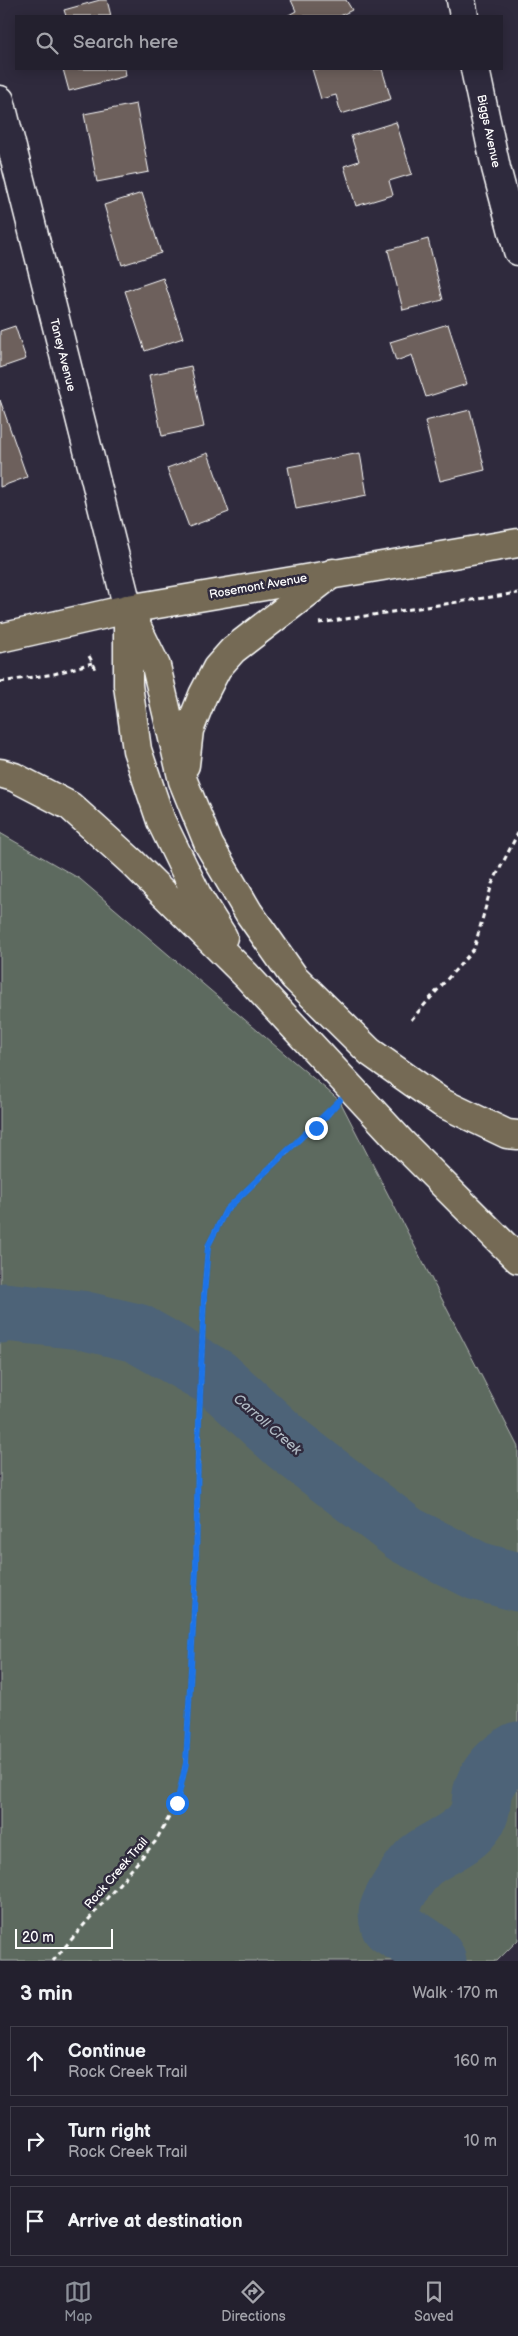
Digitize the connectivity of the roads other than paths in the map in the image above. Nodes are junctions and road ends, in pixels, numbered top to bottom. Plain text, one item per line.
1 (462, 0) edge
2 (464, 15) edge
3 (475, 70) edge
4 (0, 100) edge
5 (518, 252) edge
6 (518, 544) edge
7 (334, 574) junction
8 (128, 609) junction
9 (0, 638) edge
10 (0, 773) edge
11 (183, 781) junction
12 (246, 975) junction
13 (518, 1135) edge
14 (518, 1259) edge

1 - 2 street
3 - 5 street, Biggs Avenue
4 - 8 street, Taney Avenue
6 - 7 main road, Rosemont Avenue
7 - 8 main road, Rosemont Avenue
7 - 11 main road
8 - 9 main road, Rosemont Avenue
8 - 11 main road
8 - 12 main road
10 - 12 main road
11 - 13 main road
12 - 14 main road

